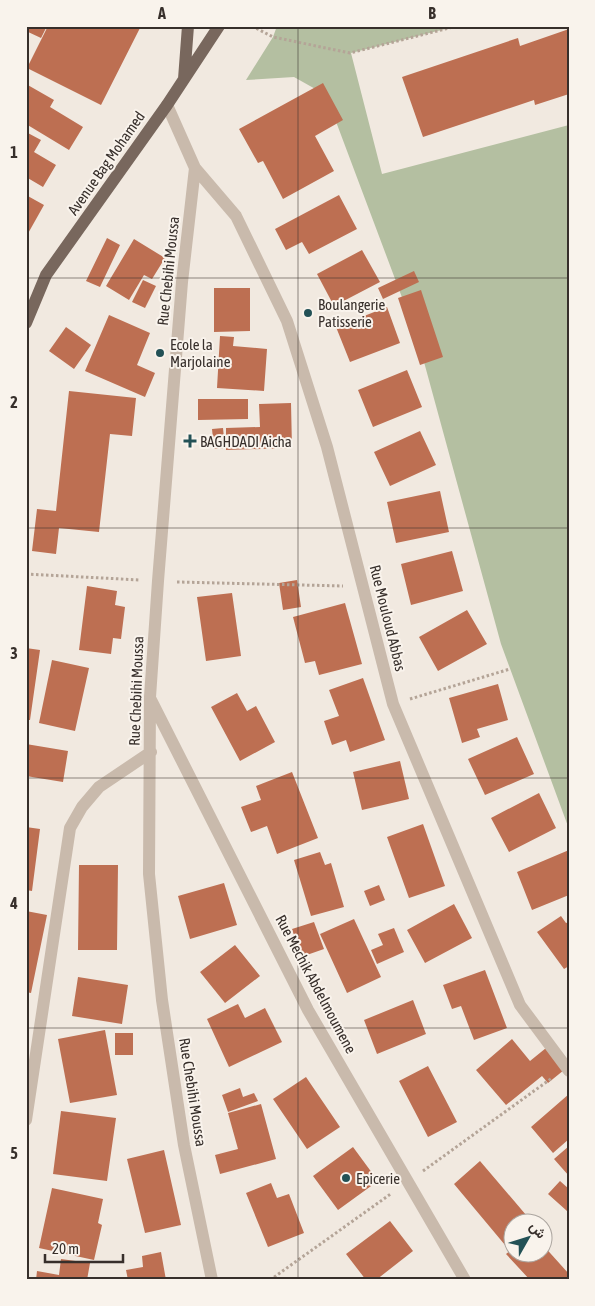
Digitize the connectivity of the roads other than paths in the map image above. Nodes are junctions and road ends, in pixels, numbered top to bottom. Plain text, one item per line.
1 (188, 26) edge
2 (219, 26) edge
3 (184, 79) junction
4 (167, 105) junction
5 (195, 168) junction
6 (26, 323) edge
7 (150, 698) junction
8 (151, 752) junction
9 (569, 1071) edge
10 (26, 1120) edge
11 (212, 1280) edge
12 (465, 1280) edge

1 - 3 main road
2 - 3 main road, Avenue Bag Mohamed
3 - 4 main road, Avenue Bag Mohamed
4 - 5 street
4 - 6 main road, Avenue Bag Mohamed
5 - 7 street, Rue Chebihi Moussa
5 - 9 street, Rue Mouloud Abbas
7 - 8 street, Rue Chebihi Moussa
7 - 12 street, Rue Mechik Abdelmoumene
8 - 10 street
8 - 11 street, Rue Chebihi Moussa

